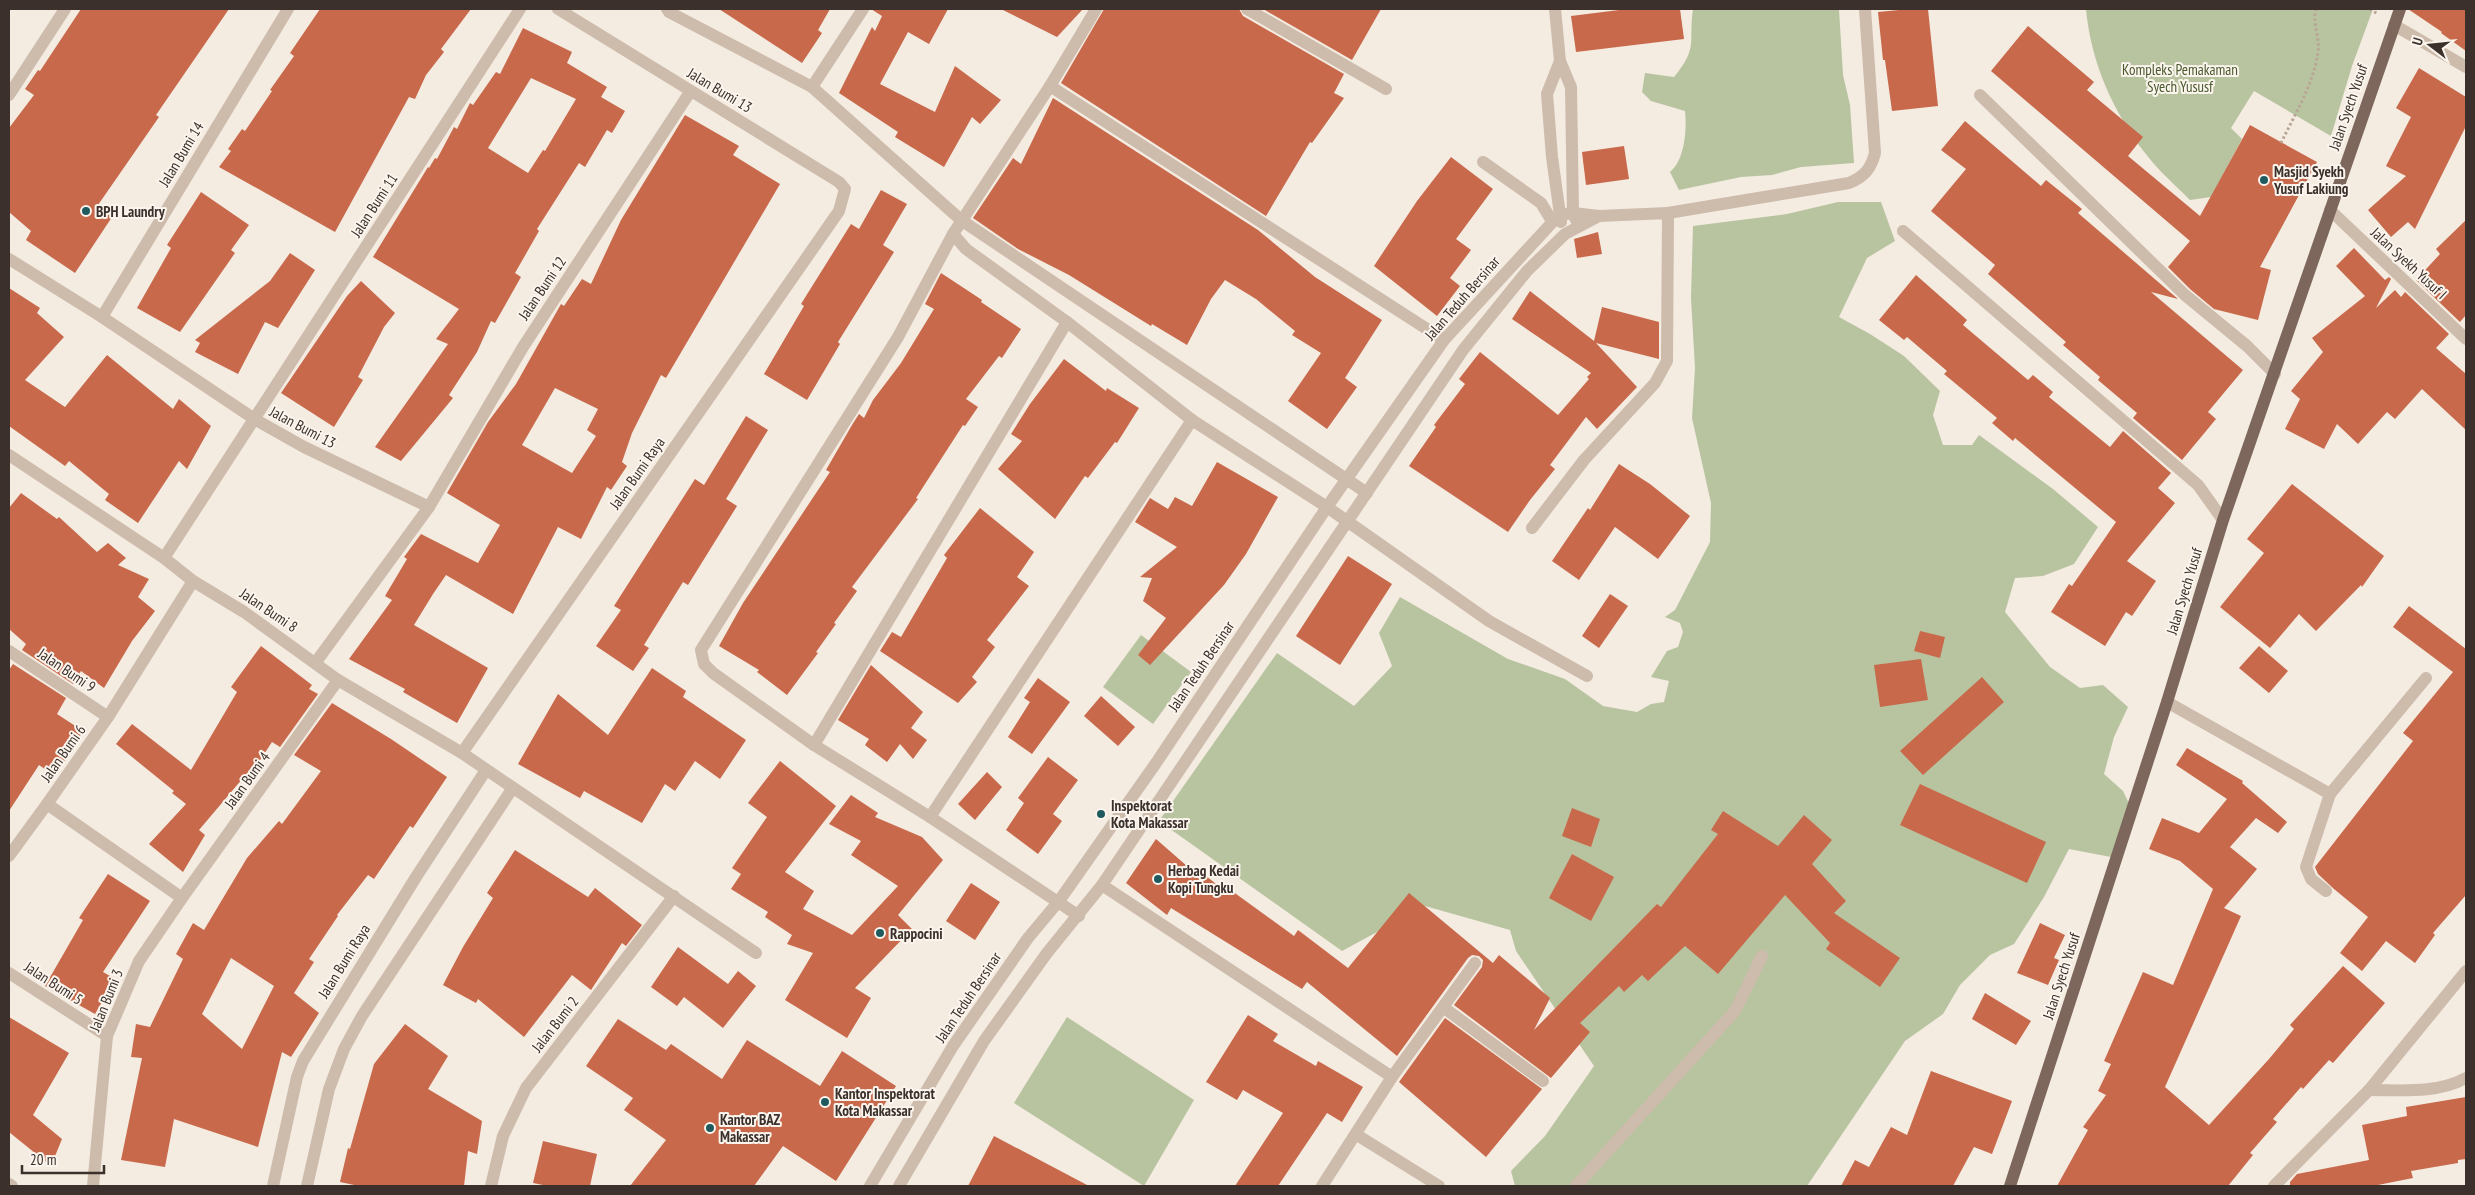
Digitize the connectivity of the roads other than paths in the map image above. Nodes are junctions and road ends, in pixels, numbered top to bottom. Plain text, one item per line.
1 (65, 9) edge
2 (288, 9) edge
3 (520, 9) edge
4 (558, 9) edge
5 (668, 9) edge
6 (863, 9) edge
7 (1096, 9) edge
8 (1247, 9) edge
9 (1555, 9) edge
10 (1865, 9) edge
11 (2400, 9) edge
12 (2394, 25) junction
13 (1560, 61) junction
14 (2466, 67) edge
15 (1050, 86) junction
16 (812, 87) junction
17 (1386, 89) dead end
18 (690, 92) junction
19 (9, 95) edge
20 (1980, 95) dead end
21 (1483, 162) dead end
22 (2330, 210) junction
23 (839, 211) joint
24 (1573, 213) junction
25 (1668, 213) junction
26 (1599, 216) junction
27 (1555, 218) junction
28 (961, 220) junction
29 (1578, 227) junction
30 (1904, 230) dead end
31 (953, 234) junction
32 (1565, 234) junction
33 (9, 259) edge
34 (102, 317) junction
35 (1067, 322) junction
36 (2466, 339) edge
37 (1444, 340) junction
38 (2275, 374) junction
39 (256, 420) junction
40 (1192, 420) junction
41 (9, 455) edge
42 (1346, 480) junction
43 (1367, 493) junction
44 (429, 507) junction
45 (1327, 507) junction
46 (2223, 520) junction
47 (1348, 522) junction
48 (1532, 528) dead end
49 (164, 558) junction
50 (193, 581) junction
51 (9, 651) edge
52 (316, 662) junction
53 (1587, 676) dead end
54 (2426, 678) dead end
55 (338, 680) junction
56 (2167, 702) junction
57 (108, 717) junction
58 (814, 745) junction
59 (462, 753) junction
60 (486, 770) junction
61 (512, 789) junction
62 (2330, 794) junction
63 (47, 804) junction
64 (930, 817) junction
65 (9, 856) edge
66 (1102, 885) junction
67 (2326, 891) dead end
68 (674, 896) junction
69 (182, 898) junction
70 (1059, 901) junction
71 (1079, 916) junction
72 (756, 953) dead end
73 (1762, 956) dead end
74 (1475, 962) dead end
75 (2466, 972) edge
76 (9, 973) edge
77 (1443, 1007) junction
78 (107, 1036) junction
79 (1392, 1077) junction
80 (2466, 1078) edge
81 (1543, 1081) dead end
82 (2369, 1090) junction
83 (1357, 1135) junction
84 (9, 1184) edge
85 (12, 1186) edge
86 (92, 1186) edge
87 (273, 1186) edge
88 (308, 1186) edge
89 (491, 1186) edge
90 (870, 1186) edge
91 (899, 1186) edge
92 (1322, 1186) edge
93 (1439, 1186) edge
94 (1576, 1186) edge
95 (2010, 1186) edge
96 (2274, 1186) edge

1 - 19 street
2 - 34 street, Jalan Bumi 14
3 - 39 street, Jalan Bumi 11
4 - 18 street, Jalan Bumi 13
5 - 16 street
6 - 16 street
7 - 15 street
8 - 17 street
9 - 13 street
10 - 25 street
11 - 12 main road, Jalan Syech Yusuf
12 - 14 street
12 - 22 main road, Jalan Syech Yusuf
13 - 24 street
13 - 27 street
15 - 28 street
15 - 37 street
16 - 28 street
18 - 23 street, Jalan Bumi 13
18 - 44 street, Jalan Bumi 12
20 - 38 street
21 - 27 street
22 - 36 street, Jalan Syekh Yusuf I
22 - 38 main road, Jalan Syech Yusuf
23 - 59 street, Jalan Bumi Raya
24 - 26 street
24 - 27 street
24 - 29 street
25 - 26 street
25 - 48 street
26 - 29 street
27 - 32 street
27 - 37 street, Jalan Teduh Bersinar
28 - 31 street
28 - 42 street
29 - 32 street
30 - 46 street
31 - 35 street
31 - 58 street
32 - 43 street
33 - 34 street, Jalan Bumi 13
34 - 39 street, Jalan Bumi 13
35 - 40 street
35 - 58 street
37 - 42 street, Jalan Teduh Bersinar
38 - 46 main road, Jalan Syech Yusuf
39 - 44 street, Jalan Bumi 13
39 - 49 street, Jalan Bumi 11
40 - 45 street
40 - 64 street
41 - 49 street, Jalan Bumi 8
42 - 43 street
42 - 45 street, Jalan Teduh Bersinar
43 - 47 street
44 - 52 street
45 - 47 street
45 - 70 street, Jalan Teduh Bersinar
46 - 56 main road, Jalan Syech Yusuf
47 - 53 street
47 - 66 street
49 - 50 street, Jalan Bumi 8
50 - 52 street, Jalan Bumi 8
50 - 57 street, Jalan Bumi 6
51 - 57 street, Jalan Bumi 9
52 - 55 street, Jalan Bumi 8
54 - 62 street
55 - 59 street, Jalan Bumi 8
55 - 69 street, Jalan Bumi 4
56 - 62 street
56 - 95 main road, Jalan Syech Yusuf
57 - 63 street, Jalan Bumi 6
58 - 64 street
59 - 60 street, Jalan Bumi 8
60 - 61 street, Jalan Bumi 8
60 - 87 street, Jalan Bumi Raya
61 - 68 street
61 - 88 street
62 - 67 street
63 - 65 street
63 - 69 street, Jalan Bumi 6
64 - 70 street
66 - 71 street
66 - 79 street
68 - 72 street
68 - 89 street, Jalan Bumi 2
69 - 78 street, Jalan Bumi 3
70 - 71 street
70 - 90 street, Jalan Teduh Bersinar
71 - 91 street
73 - 94 street
74 - 77 street
75 - 82 street
76 - 78 street, Jalan Bumi 5
77 - 79 street
77 - 81 street
78 - 86 street, Jalan Bumi 3
79 - 83 street
80 - 82 street
82 - 96 street
83 - 92 street
83 - 93 street
84 - 85 street

